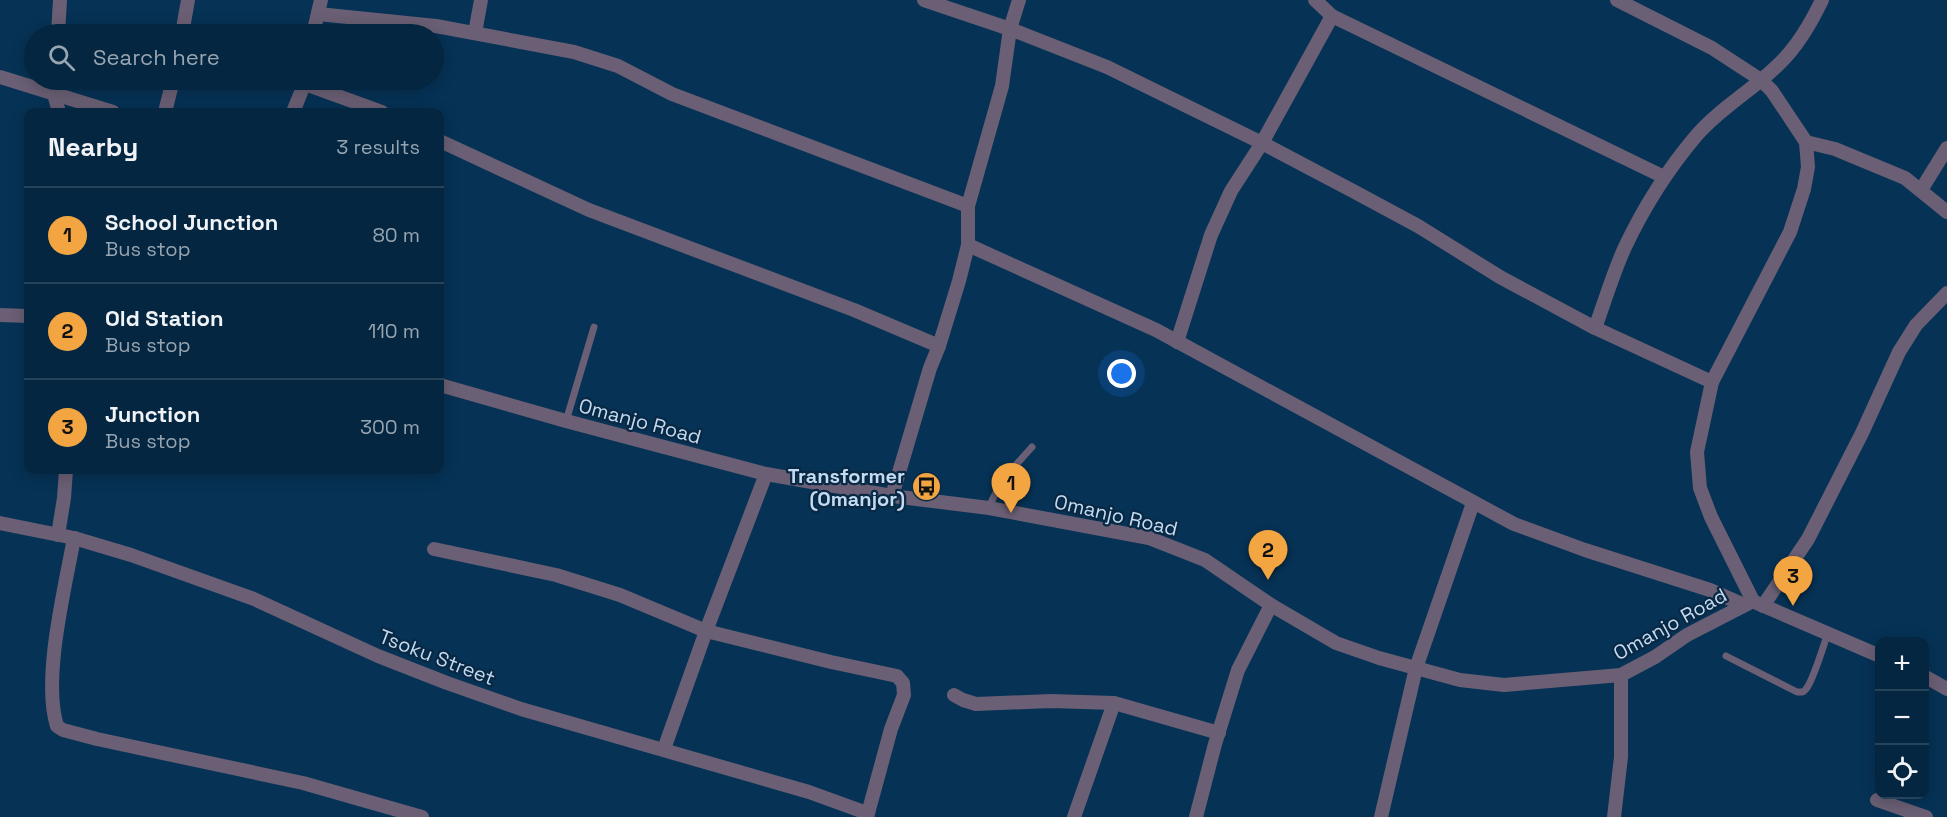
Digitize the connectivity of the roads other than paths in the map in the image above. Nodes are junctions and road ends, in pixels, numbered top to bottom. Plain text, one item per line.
1 (60, 0) edge
2 (188, 0) edge
3 (481, 0) edge
4 (924, 0) edge
5 (1019, 0) edge
6 (1315, 0) edge
7 (1617, 0) edge
8 (1822, 0) edge
9 (319, 7) edge
10 (1332, 16) junction
11 (59, 24) edge
12 (184, 24) edge
13 (315, 24) edge
14 (424, 24) edge
15 (444, 27) edge
16 (1010, 28) junction
17 (475, 33) junction
18 (0, 77) edge
19 (1761, 80) junction
20 (24, 85) edge
21 (41, 90) edge
22 (54, 90) edge
23 (170, 90) edge
24 (302, 90) edge
25 (326, 90) edge
26 (54, 94) junction
27 (58, 108) edge
28 (100, 108) edge
29 (166, 108) edge
30 (295, 108) edge
31 (372, 108) edge
32 (1806, 142) junction
33 (444, 143) edge
34 (1262, 143) junction
35 (1947, 148) edge
36 (1664, 177) junction
37 (1921, 190) junction
38 (968, 206) junction
39 (1947, 212) edge
40 (968, 245) junction
41 (1947, 293) edge
42 (0, 315) edge
43 (24, 316) edge
44 (594, 327) dead end
45 (1595, 328) junction
46 (1177, 342) junction
47 (939, 345) junction
48 (1712, 382) junction
49 (444, 386) edge
50 (566, 421) junction
51 (1032, 447) dead end
52 (66, 474) edge
53 (766, 474) junction
54 (892, 496) junction
55 (1473, 503) junction
56 (989, 508) junction
57 (0, 523) edge
58 (58, 535) junction
59 (74, 538) junction
60 (434, 549) dead end
61 (1753, 604) junction
62 (1271, 605) junction
63 (706, 631) junction
64 (1828, 633) junction
65 (1875, 654) edge
66 (1726, 656) dead end
67 (1416, 668) junction
68 (1621, 675) junction
69 (1929, 679) edge
70 (1947, 689) edge
71 (954, 695) dead end
72 (1114, 703) junction
73 (1219, 733) junction
74 (664, 749) junction
75 (1877, 801) dead end
76 (867, 815) edge
77 (422, 817) edge
78 (1074, 817) edge
79 (1196, 817) edge
80 (1381, 817) edge
81 (1614, 817) edge
82 (1926, 817) edge

1 - 11 street
2 - 12 street
3 - 17 street
4 - 16 street
5 - 16 street
6 - 10 street
7 - 19 street
8 - 19 street
9 - 13 street
9 - 14 street
10 - 34 street
10 - 36 street
15 - 17 street
16 - 34 street
16 - 38 street
17 - 38 street
18 - 20 street
19 - 32 street
19 - 36 street
21 - 26 street
22 - 26 street
23 - 29 street
24 - 30 street
25 - 31 street
26 - 27 street
26 - 28 street
32 - 37 street
32 - 48 street
33 - 47 street
34 - 45 street
34 - 46 street
35 - 37 street
36 - 45 street
37 - 39 street
38 - 40 street
40 - 46 street
40 - 47 street
41 - 61 street
42 - 43 street
44 - 50 lane
45 - 48 street
46 - 55 street
47 - 54 street
48 - 61 street
49 - 50 street, Omanjo Road
50 - 53 street, Omanjo Road
51 - 56 lane
52 - 58 street
53 - 54 street, Omanjo Road
53 - 63 street
54 - 56 street, Omanjo Road
55 - 61 street
55 - 67 street
56 - 62 street, Omanjo Road
57 - 58 street, Tsoku Street
58 - 59 street, Tsoku Street
59 - 74 street, Tsoku Street
59 - 77 street
60 - 63 street
61 - 64 street
61 - 68 street, Omanjo Road
62 - 67 street, Omanjo Road
62 - 73 street
63 - 74 street
63 - 76 street
64 - 65 street
64 - 66 lane
67 - 68 street, Omanjo Road
67 - 80 street
68 - 81 street
69 - 70 street
71 - 72 street
72 - 73 street
72 - 78 street
73 - 79 street
74 - 76 street, Tsoku Street
75 - 82 street

